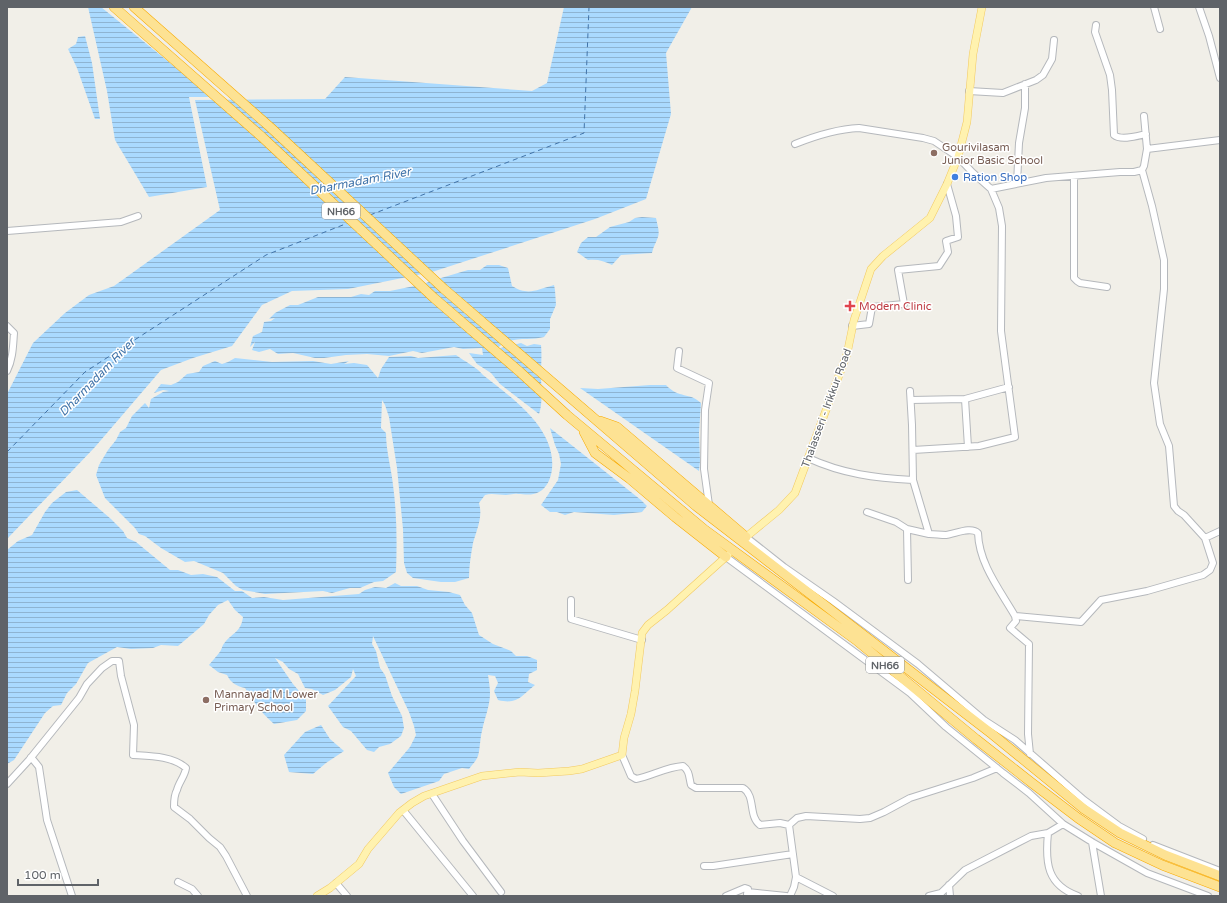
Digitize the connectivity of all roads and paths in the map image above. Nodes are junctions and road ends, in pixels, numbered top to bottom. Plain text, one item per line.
1 (114, 7) edge
2 (134, 7) edge
3 (982, 7) edge
4 (1154, 7) edge
5 (1199, 7) edge
6 (1096, 25) dead end
7 (1160, 29) dead end
8 (1054, 40) dead end
9 (1220, 78) edge
10 (1025, 84) junction
11 (969, 91) junction
12 (1144, 116) dead end
13 (1146, 134) junction
14 (1220, 140) edge
15 (794, 144) dead end
16 (1147, 149) junction
17 (958, 157) junction
18 (1142, 170) junction
19 (1074, 177) junction
20 (1017, 183) junction
21 (947, 184) junction
22 (991, 189) junction
23 (138, 216) dead end
24 (7, 231) edge
25 (1107, 287) dead end
26 (7, 326) edge
27 (852, 326) junction
28 (679, 351) dead end
29 (7, 371) edge
30 (1009, 387) junction
31 (910, 391) dead end
32 (964, 399) junction
33 (911, 400) junction
34 (593, 418) junction
35 (582, 428) junction
36 (968, 447) junction
37 (913, 450) junction
38 (808, 458) junction
39 (914, 480) junction
40 (709, 505) junction
41 (867, 512) dead end
42 (907, 529) junction
43 (1220, 531) edge
44 (929, 534) junction
45 (746, 537) junction
46 (1205, 538) junction
47 (727, 556) junction
48 (908, 580) dead end
49 (571, 600) dead end
50 (1015, 616) junction
51 (642, 640) junction
52 (1030, 754) junction
53 (622, 755) junction
54 (31, 757) junction
55 (996, 768) junction
56 (7, 784) edge
57 (432, 794) junction
58 (403, 810) junction
59 (1063, 824) junction
60 (789, 825) junction
61 (1048, 833) junction
62 (1092, 842) junction
63 (793, 854) junction
64 (704, 866) dead end
65 (1220, 871) edge
66 (1220, 876) edge
67 (796, 877) junction
68 (178, 882) dead end
69 (336, 883) junction
70 (949, 886) junction
71 (1220, 887) edge
72 (501, 892) dead end
73 (747, 894) edge
74 (72, 896) edge
75 (198, 896) edge
76 (247, 896) edge
77 (317, 896) edge
78 (347, 896) edge
79 (473, 896) edge
80 (726, 896) edge
81 (786, 896) edge
82 (790, 896) edge
83 (833, 896) edge
84 (929, 896) edge
85 (950, 896) edge
86 (1078, 896) edge
87 (1101, 896) edge
88 (1208, 896) edge

1 - 35 highway, NH66
2 - 34 highway, NH66
3 - 11 main road, Thalasseri - Irikkur Road
4 - 7 street
5 - 9 street
6 - 13 street
8 - 10 street
10 - 11 street
10 - 20 street
11 - 17 main road, Thalasseri - Irikkur Road
12 - 13 street
13 - 16 street
14 - 16 street
15 - 17 street
16 - 18 street
17 - 21 main road, Thalasseri - Irikkur Road
17 - 22 street
18 - 19 street
18 - 46 street
19 - 20 street
19 - 25 street
20 - 22 street
21 - 27 main road, Thalasseri - Irikkur Road
21 - 27 street
22 - 30 street
23 - 24 street
26 - 29 street
27 - 38 main road, Thalasseri - Irikkur Road
28 - 40 street
30 - 32 street
30 - 36 street
31 - 33 street
32 - 33 street
32 - 36 street
33 - 37 street
34 - 40 highway
34 - 66 highway, NH66
35 - 47 highway
35 - 71 highway, NH66
36 - 37 street
37 - 39 street
38 - 39 street
38 - 45 main road, Thalasseri - Irikkur Road
39 - 44 street
40 - 45 highway
41 - 42 street
42 - 44 street
42 - 48 street
43 - 46 street
44 - 50 street
45 - 52 street
46 - 50 street
47 - 51 main road
47 - 55 street
49 - 51 street
50 - 52 street
51 - 53 main road
52 - 65 street
53 - 57 main road
53 - 60 street
54 - 56 street
54 - 74 street
54 - 76 street
55 - 59 street
55 - 60 street
57 - 58 main road
57 - 72 street
58 - 69 main road
58 - 79 street
59 - 61 street
59 - 62 street
60 - 63 street
61 - 70 street
61 - 86 street
62 - 87 street
62 - 88 street
63 - 64 street
63 - 67 street
67 - 82 street
67 - 83 street
68 - 75 street
69 - 77 main road
69 - 78 street
70 - 84 street
70 - 85 street
73 - 80 street
73 - 81 street

